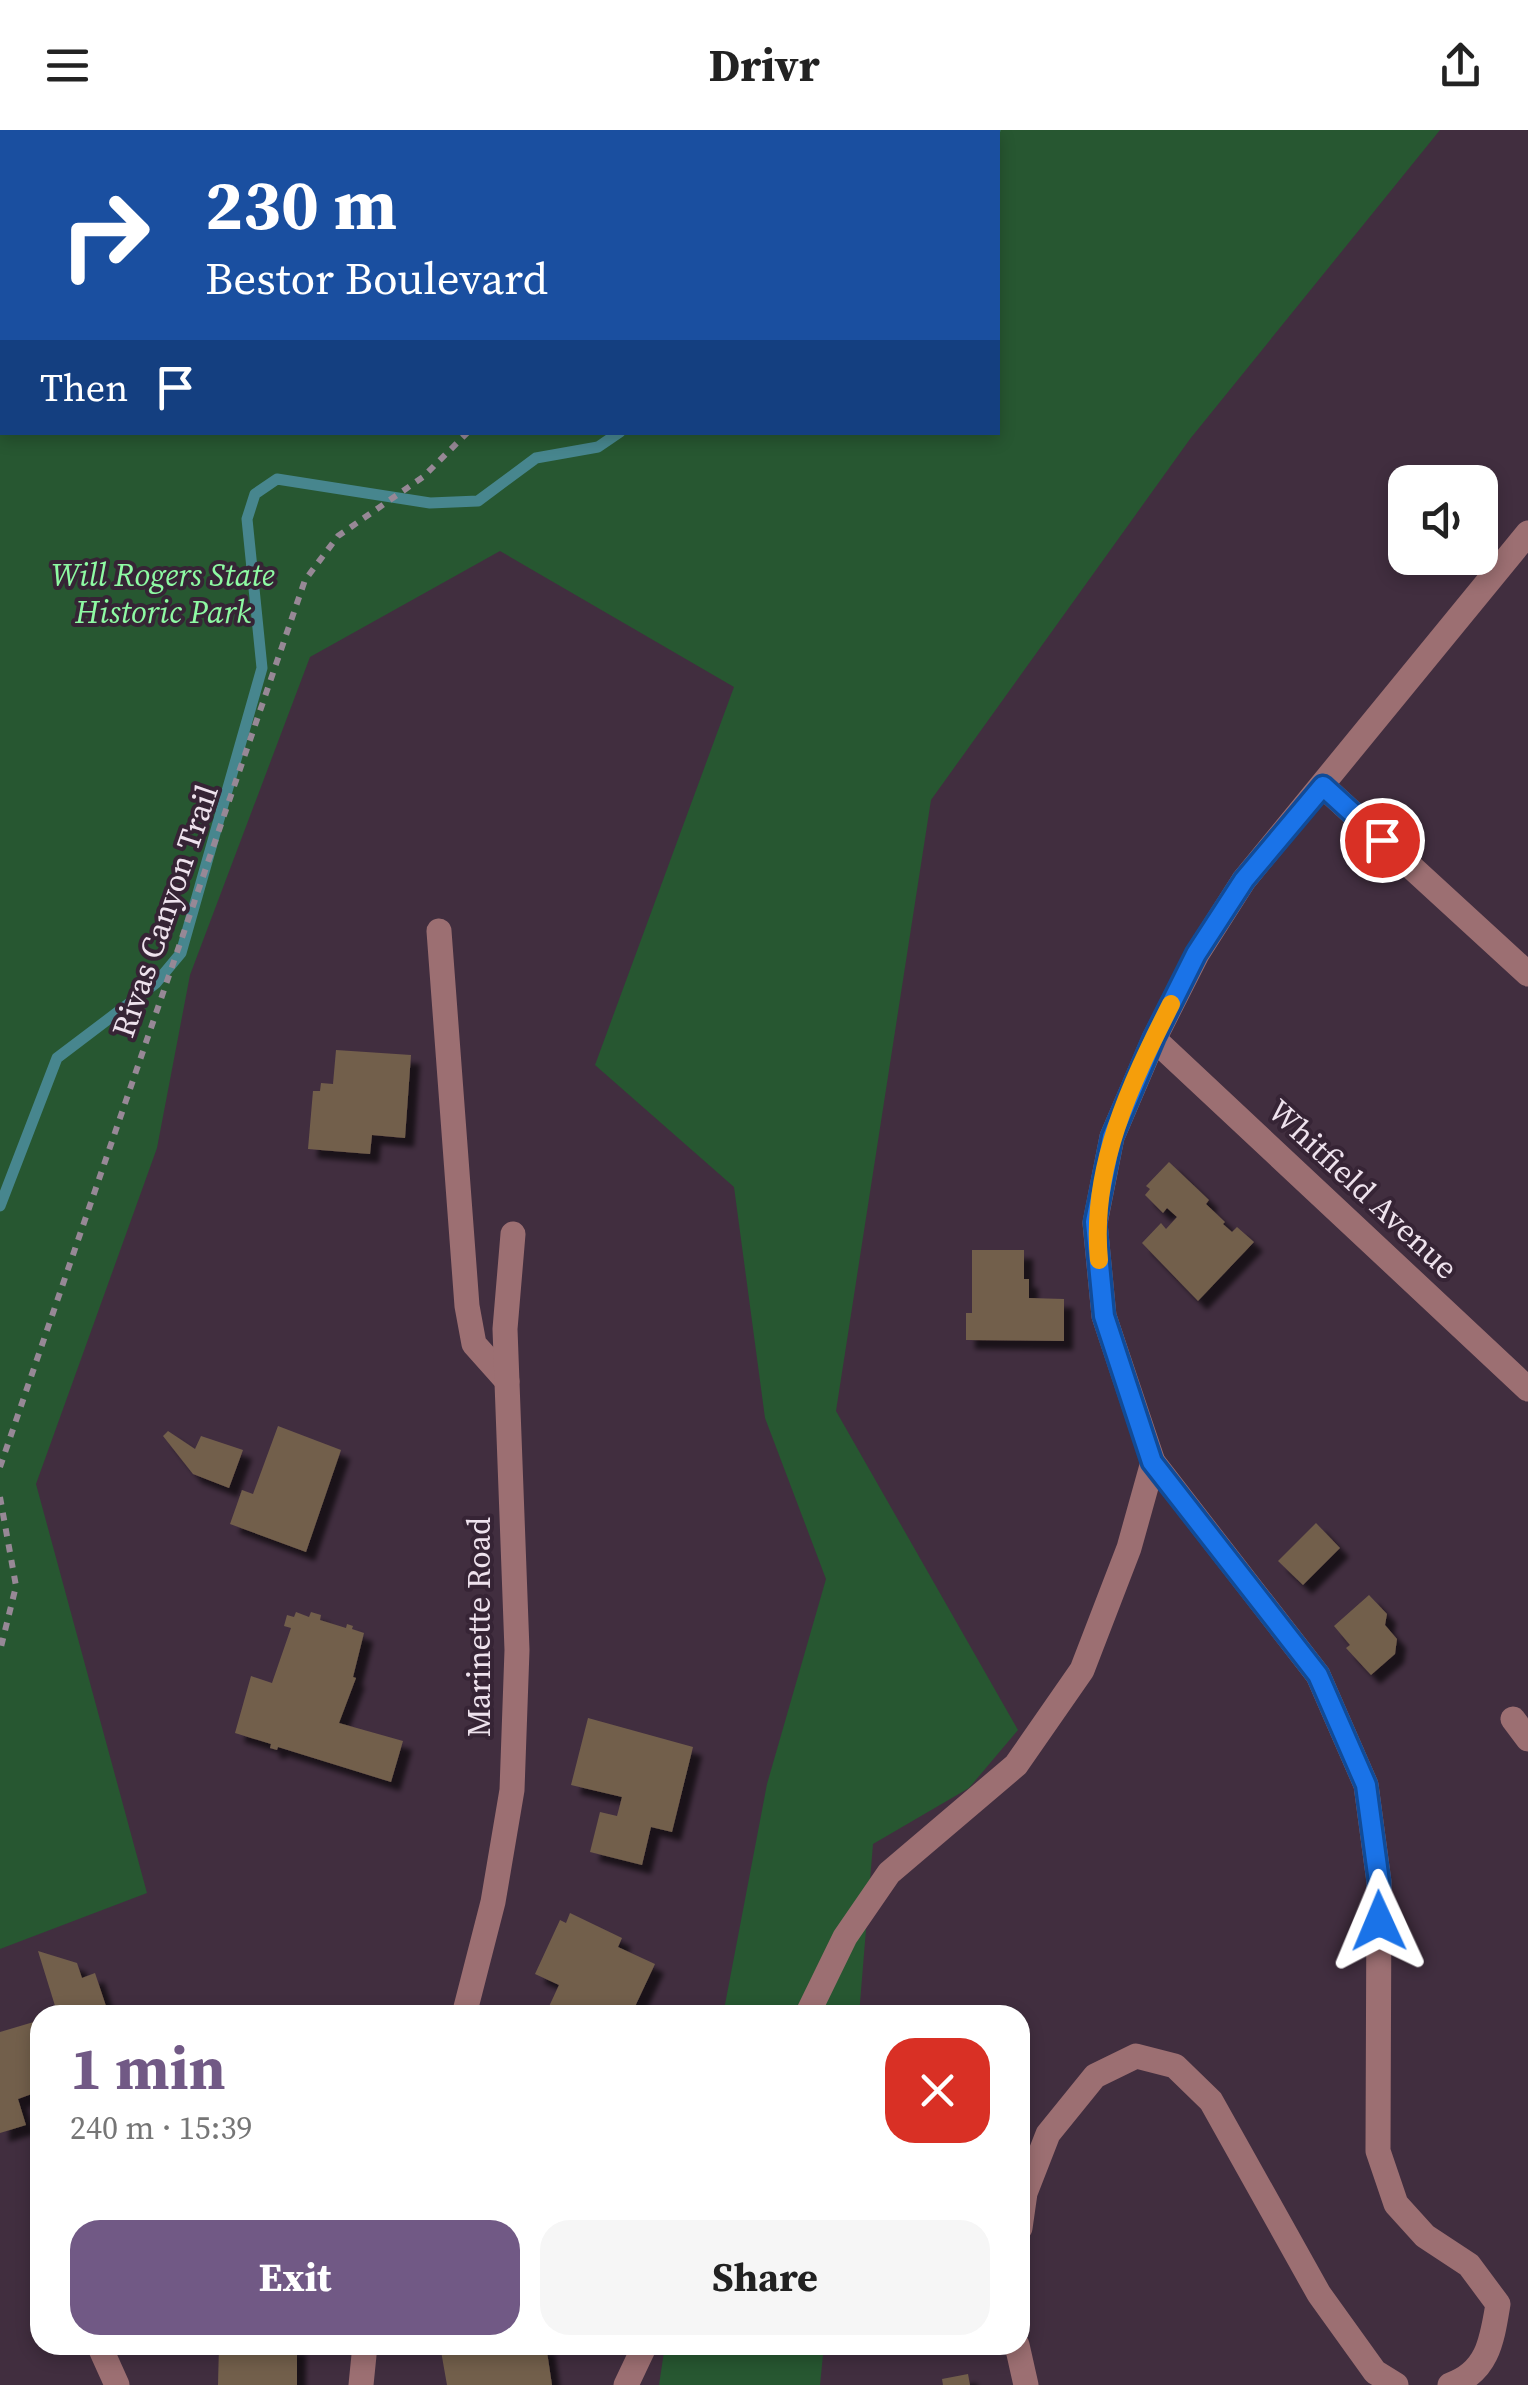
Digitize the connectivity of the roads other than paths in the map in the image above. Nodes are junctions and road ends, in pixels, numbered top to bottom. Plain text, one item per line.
1 (1528, 533) edge
2 (1323, 786) junction
3 (438, 931) dead end
4 (1528, 974) edge
5 (1154, 1038) junction
6 (513, 1234) dead end
7 (506, 1380) junction
8 (1528, 1389) edge
9 (1152, 1462) junction
10 (467, 2005) edge
11 (812, 2005) edge
12 (1030, 2180) edge
13 (104, 2355) edge
14 (364, 2355) edge
15 (640, 2355) edge
16 (1019, 2355) edge
17 (1378, 2381) edge
18 (117, 2385) edge
19 (361, 2385) edge
20 (626, 2385) edge
21 (1026, 2385) edge
22 (1450, 2385) edge

1 - 2 street
2 - 4 street
2 - 5 street
3 - 7 street
5 - 8 street, Whitfield Avenue
5 - 9 street
6 - 7 street, Marinette Road
7 - 10 street, Marinette Road
9 - 11 street
9 - 22 street
12 - 17 street
13 - 18 street
14 - 19 street
15 - 20 street
16 - 21 street

